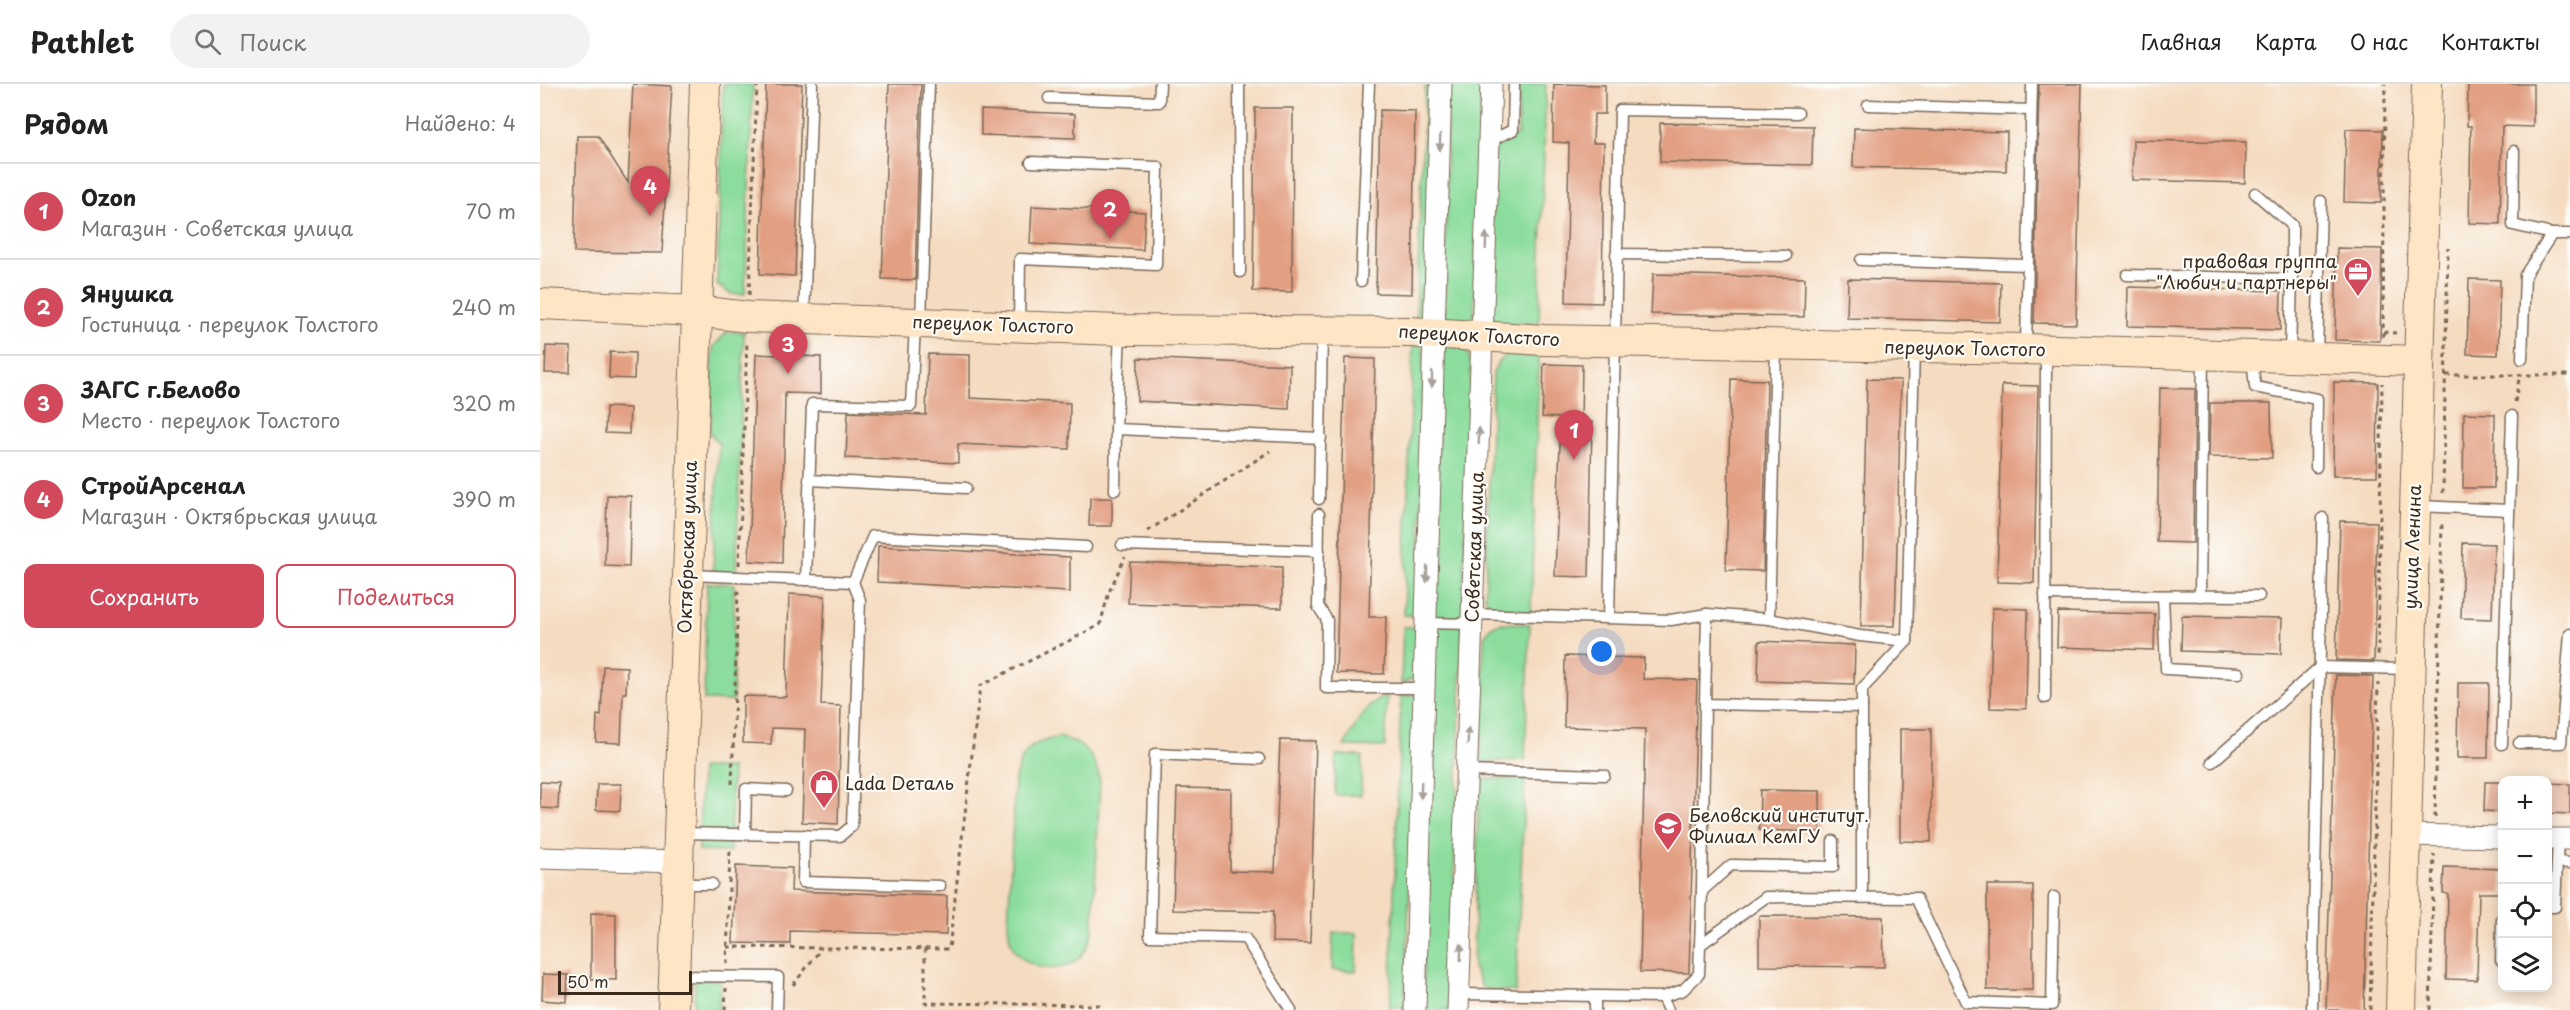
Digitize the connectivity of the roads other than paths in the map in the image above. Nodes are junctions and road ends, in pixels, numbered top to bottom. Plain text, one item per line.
1 (705, 84) edge
2 (812, 84) edge
3 (929, 84) edge
4 (1160, 84) edge
5 (1239, 84) edge
6 (1369, 84) edge
7 (1441, 84) edge
8 (1491, 84) edge
9 (1514, 84) edge
10 (2032, 84) edge
11 (2427, 84) edge
12 (1049, 98) dead end
13 (1868, 105) dead end
14 (2031, 110) junction
15 (1798, 112) dead end
16 (1489, 141) junction
17 (2514, 152) dead end
18 (1031, 162) dead end
19 (2255, 193) dead end
20 (2321, 201) dead end
21 (2552, 234) junction
22 (2570, 234) edge
23 (1616, 254) junction
24 (1786, 256) dead end
25 (1861, 260) dead end
26 (2027, 265) junction
27 (1240, 272) dead end
28 (2127, 275) dead end
29 (2292, 279) junction
30 (1361, 281) dead end
31 (540, 304) edge
32 (696, 311) junction
33 (800, 318) junction
34 (918, 323) junction
35 (1019, 326) junction
36 (1120, 330) junction
37 (1323, 331) junction
38 (1433, 335) junction
39 (1482, 338) junction
40 (1613, 341) junction
41 (1776, 346) junction
42 (796, 348) dead end
43 (1914, 348) junction
44 (2036, 349) junction
45 (2203, 355) junction
46 (2252, 357) junction
47 (2303, 359) junction
48 (2522, 360) road end
49 (2419, 361) junction
50 (2512, 416) road end
51 (1116, 429) junction
52 (1321, 438) junction
53 (2316, 467) dead end
54 (809, 480) junction
55 (966, 488) dead end
56 (1115, 490) dead end
57 (1319, 499) dead end
58 (2428, 506) junction
59 (2509, 510) junction
60 (1319, 514) dead end
61 (2323, 518) dead end
62 (1086, 547) dead end
63 (1125, 548) road end
64 (1318, 550) junction
65 (687, 575) junction
66 (806, 580) junction
67 (853, 582) junction
68 (2045, 595) junction
69 (2163, 596) junction
70 (2200, 596) junction
71 (2259, 596) dead end
72 (1707, 614) junction
73 (1609, 618) junction
74 (1472, 619) junction
75 (1770, 619) junction
76 (1425, 623) junction
77 (2570, 634) edge
78 (1907, 641) junction
79 (2320, 667) junction
80 (2410, 669) junction
81 (2239, 673) dead end
82 (1424, 688) junction
83 (2044, 698) dead end
84 (1705, 705) junction
85 (1862, 707) junction
86 (2519, 743) dead end
87 (2502, 744) dead end
88 (1259, 759) dead end
89 (2212, 762) dead end
90 (1467, 771) junction
91 (1604, 776) dead end
92 (786, 791) dead end
93 (744, 834) junction
94 (804, 835) junction
95 (2421, 835) junction
96 (2498, 837) edge
97 (2559, 839) edge
98 (1833, 842) dead end
99 (540, 858) edge
100 (677, 860) junction
101 (2557, 862) junction
102 (2570, 863) edge
103 (712, 884) dead end
104 (940, 886) dead end
105 (1702, 891) junction
106 (1862, 896) junction
107 (2054, 897) dead end
108 (2552, 907) edge
109 (1700, 945) junction
110 (674, 975) junction
111 (1662, 997) junction
112 (1595, 998) junction
113 (1459, 1002) edge
114 (673, 1010) edge
115 (777, 1010) edge
116 (1291, 1010) edge
117 (1415, 1010) edge
118 (1595, 1010) edge
119 (1668, 1010) edge
120 (2312, 1010) edge
121 (2401, 1010) edge

1 - 32 street, Октябрьская улица
2 - 33 lane
3 - 34 lane
4 - 12 lane
5 - 27 lane
6 - 30 lane
7 -> 38 street
8 - 16 street, Советская улица
9 - 16 lane
10 - 14 lane
11 - 49 street, улица Ленина
13 - 14 lane
14 - 26 lane
15 - 23 lane
39 -> 16 street, Советская улица
17 - 21 lane
18 - 35 lane
19 - 29 lane
20 - 47 lane
21 - 22 lane
21 - 48 lane
23 - 24 lane
23 - 40 lane
25 - 26 lane
26 - 44 lane
28 - 29 lane
29 - 47 lane
31 - 32 street, переулок Толстого
32 - 33 street, переулок Толстого
32 - 65 street, Октябрьская улица
33 - 34 street, переулок Толстого
33 - 42 lane
34 - 35 street, переулок Толстого
34 - 54 lane
35 - 36 street, переулок Толстого
36 - 37 street, переулок Толстого
36 - 51 lane
37 - 38 street, переулок Толстого
37 - 52 lane
38 - 39 street, переулок Толстого
38 -> 76 street
39 - 40 street, переулок Толстого
74 -> 39 street, Советская улица
40 - 41 street, переулок Толстого
40 - 73 lane
41 - 43 street, переулок Толстого
41 - 75 lane
43 - 44 street, переулок Толстого
43 - 78 lane
44 - 45 street, переулок Толстого
44 - 68 lane
45 - 46 street, переулок Толстого
45 - 70 lane
46 - 47 street, переулок Толстого
46 - 53 lane
47 - 49 street, переулок Толстого
49 - 58 street, улица Ленина
50 - 59 lane
51 - 52 lane
51 - 56 lane
52 - 57 lane
54 - 55 lane
54 - 66 lane
58 - 59 lane
58 - 80 street, улица Ленина
59 - 87 lane
60 - 64 lane
61 - 79 lane
62 - 67 lane
63 - 64 lane
64 - 82 lane
65 - 66 lane
65 - 100 street, Октябрьская улица
66 - 67 lane
67 - 94 lane
68 - 69 lane
68 - 83 lane
69 - 70 lane
69 - 81 lane
70 - 71 lane
72 - 73 lane
72 - 75 lane
72 - 84 lane
73 - 74 lane
74 - 76 lane
90 -> 74 street, Советская улица
75 - 78 lane
76 - 82 street
77 - 86 lane
78 - 85 lane
79 - 80 lane
79 - 89 lane
79 - 120 lane
80 - 95 street, улица Ленина
82 -> 117 street
84 - 85 lane
84 - 105 lane
85 - 106 lane
88 - 116 lane
90 - 91 lane
113 -> 90 street, Советская улица
92 - 93 lane
93 - 94 lane
93 - 100 lane
94 - 104 lane
95 - 96 street
95 - 121 street, улица Ленина
97 - 101 lane
98 - 105 lane
99 - 100 street
100 - 103 lane
100 - 110 street, Октябрьская улица
101 - 102 lane
101 - 108 lane
105 - 109 lane
106 - 107 lane
106 - 109 lane
109 - 111 lane
110 - 114 street, Октябрьская улица
110 - 115 lane
111 - 112 lane
111 - 119 lane
112 - 113 lane
112 - 118 lane

